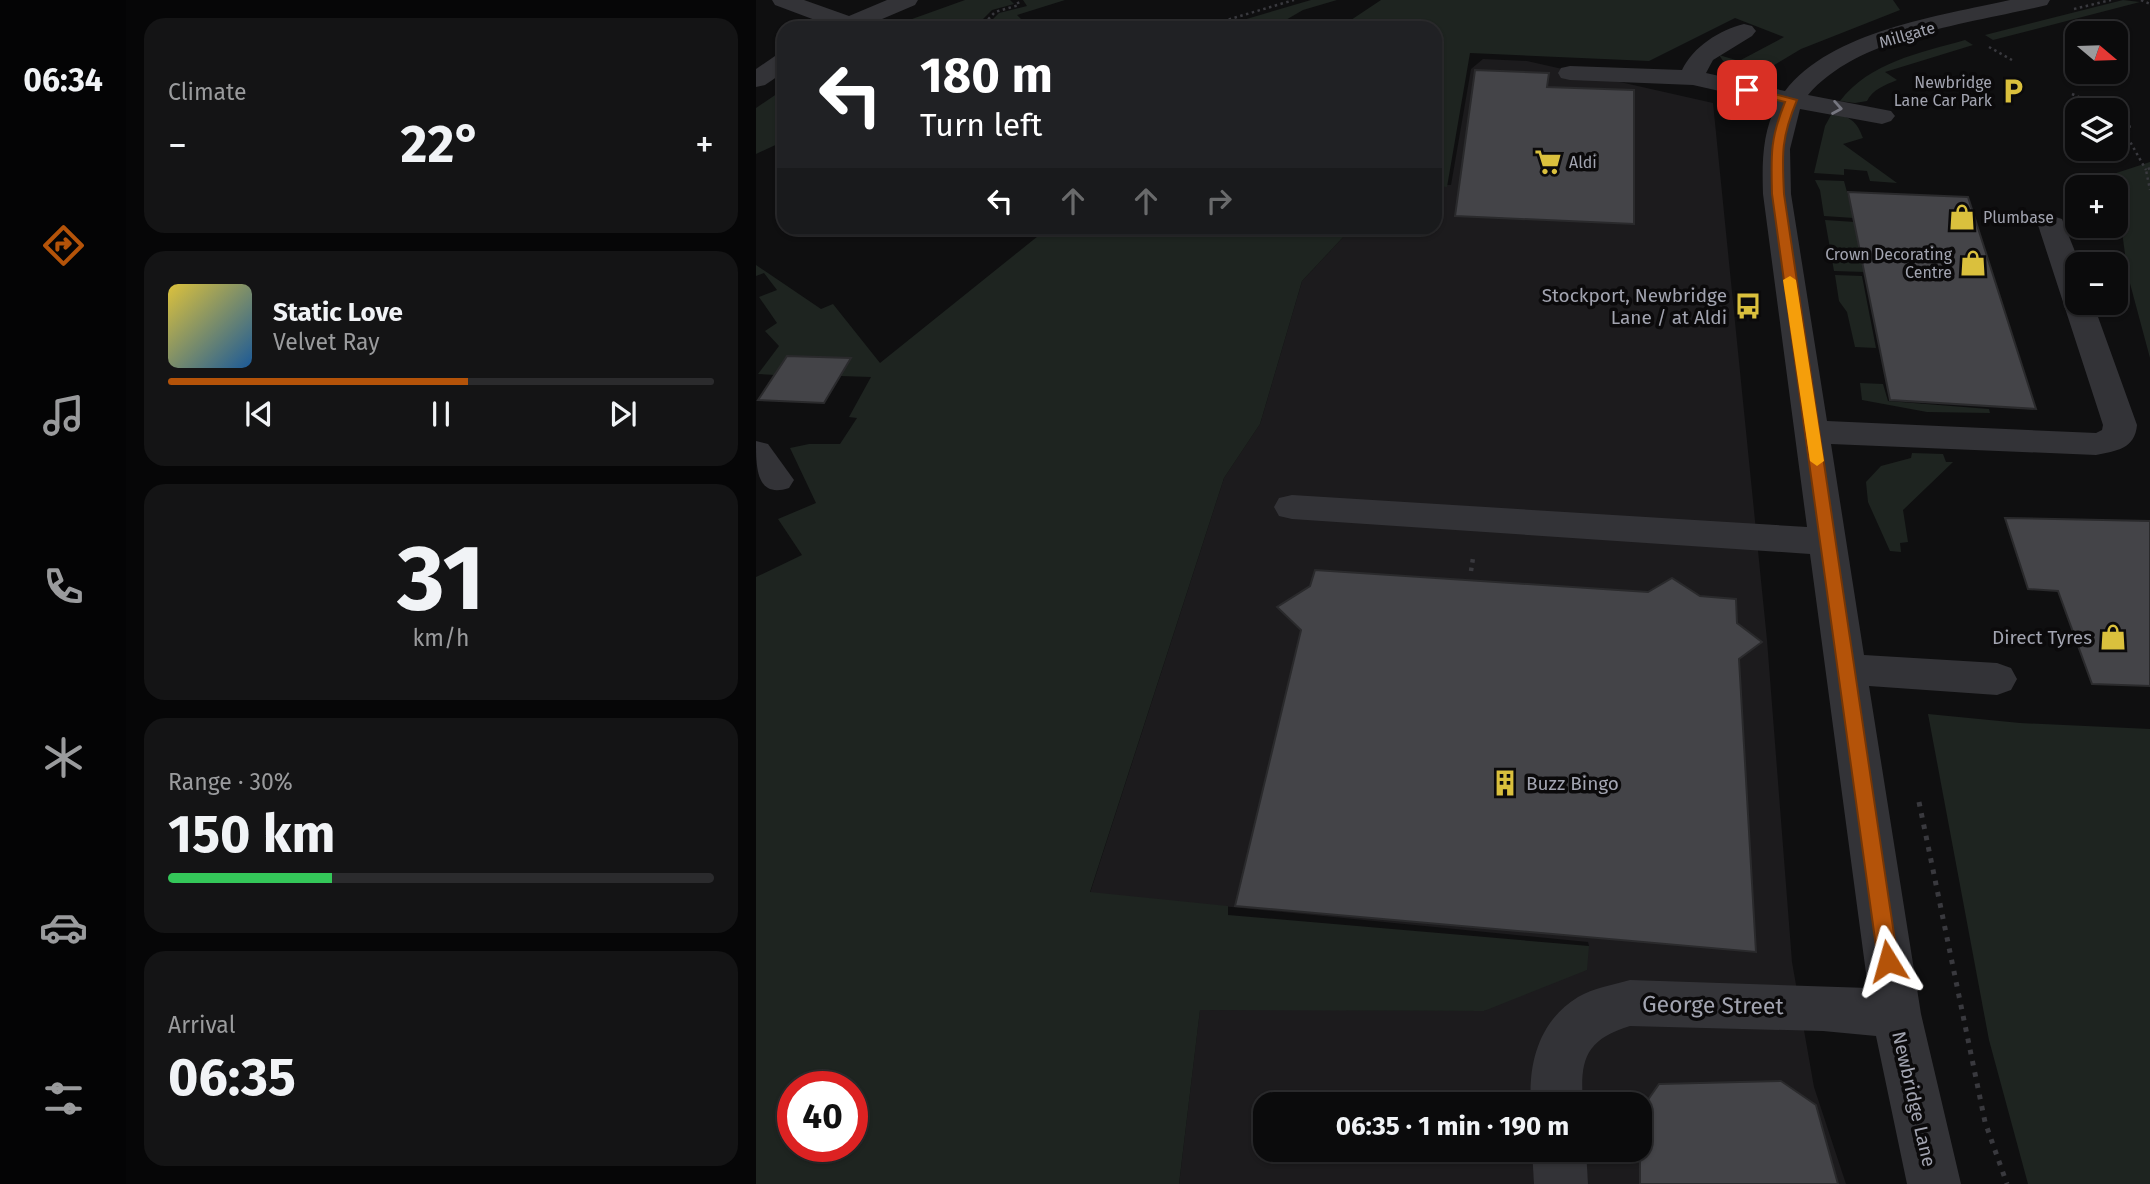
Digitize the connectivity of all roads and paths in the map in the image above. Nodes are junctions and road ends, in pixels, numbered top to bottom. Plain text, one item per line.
1 (907, 0) edge
2 (1017, 0) edge
3 (1294, 0) edge
4 (2039, 0) edge
5 (2141, 0) edge
6 (773, 2) edge
7 (2150, 4) edge
8 (830, 21) edge
9 (857, 21) edge
10 (986, 21) edge
11 (1223, 21) edge
12 (1744, 31) dead end
13 (777, 66) edge
14 (1570, 73) dead end
15 (1693, 78) junction
16 (756, 80) edge
17 (2072, 94) dead end
18 (2085, 98) edge
19 (1791, 100) junction
20 (1882, 116) dead end
21 (2128, 138) edge
22 (2148, 169) edge
23 (2150, 190) edge
24 (2052, 225) dead end
25 (2065, 263) edge
26 (2083, 315) edge
27 (1812, 432) junction
28 (1292, 507) dead end
29 (1829, 542) junction
30 (1845, 669) junction
31 (1997, 679) dead end
32 (1918, 796) dead end
33 (1896, 1014) junction
34 (1556, 1092) edge
35 (1560, 1162) edge
36 (1561, 1184) edge
37 (1934, 1184) edge
38 (2007, 1184) edge

1 - 9 street
2 - 10 path
3 - 11 path
4 - 19 street, Millgate
5 - 7 path
6 - 8 street
12 - 15 street
13 - 16 street
14 - 15 street
15 - 19 street
17 - 18 path
19 -> 20 street
19 - 27 street, Newbridge Lane
21 - 22 path
22 - 23 path
24 - 25 street
26 - 27 street
27 - 29 street, Newbridge Lane
28 - 29 street
29 - 30 street, Newbridge Lane
30 - 31 street
30 - 33 street, Newbridge Lane
32 - 38 path
33 - 34 street, George Street
33 - 37 street, Newbridge Lane
35 - 36 street

